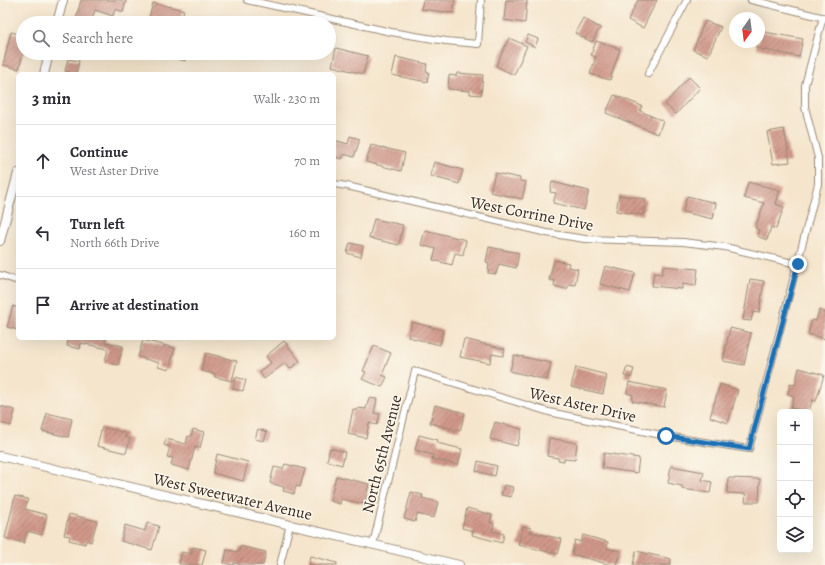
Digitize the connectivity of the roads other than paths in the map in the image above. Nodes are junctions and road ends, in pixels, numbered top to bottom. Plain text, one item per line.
1 (63, 0) edge
2 (247, 0) edge
3 (481, 0) edge
4 (687, 0) edge
5 (751, 0) edge
6 (59, 16) edge
7 (319, 16) edge
8 (824, 18) edge
9 (336, 20) edge
10 (47, 60) edge
11 (44, 72) edge
12 (648, 74) dead end
13 (16, 178) edge
14 (336, 184) edge
15 (4, 213) edge
16 (0, 241) edge
17 (798, 264) junction
18 (0, 275) edge
19 (16, 279) edge
20 (415, 371) joint
21 (0, 456) edge
22 (290, 524) junction
23 (373, 544) junction
24 (280, 565) edge
25 (459, 565) edge

1 - 6 street
2 - 7 street
3 - 9 street
4 - 12 street
5 - 8 street
8 - 17 street
10 - 11 street
13 - 15 street
14 - 17 street, West Corrine Drive
15 - 16 street
17 - 20 street, West Aster Drive
18 - 19 street
20 - 23 street, North 65th Avenue
21 - 22 street, West Sweetwater Avenue
22 - 23 street, West Sweetwater Avenue
22 - 24 street
23 - 25 street, West Sweetwater Avenue

